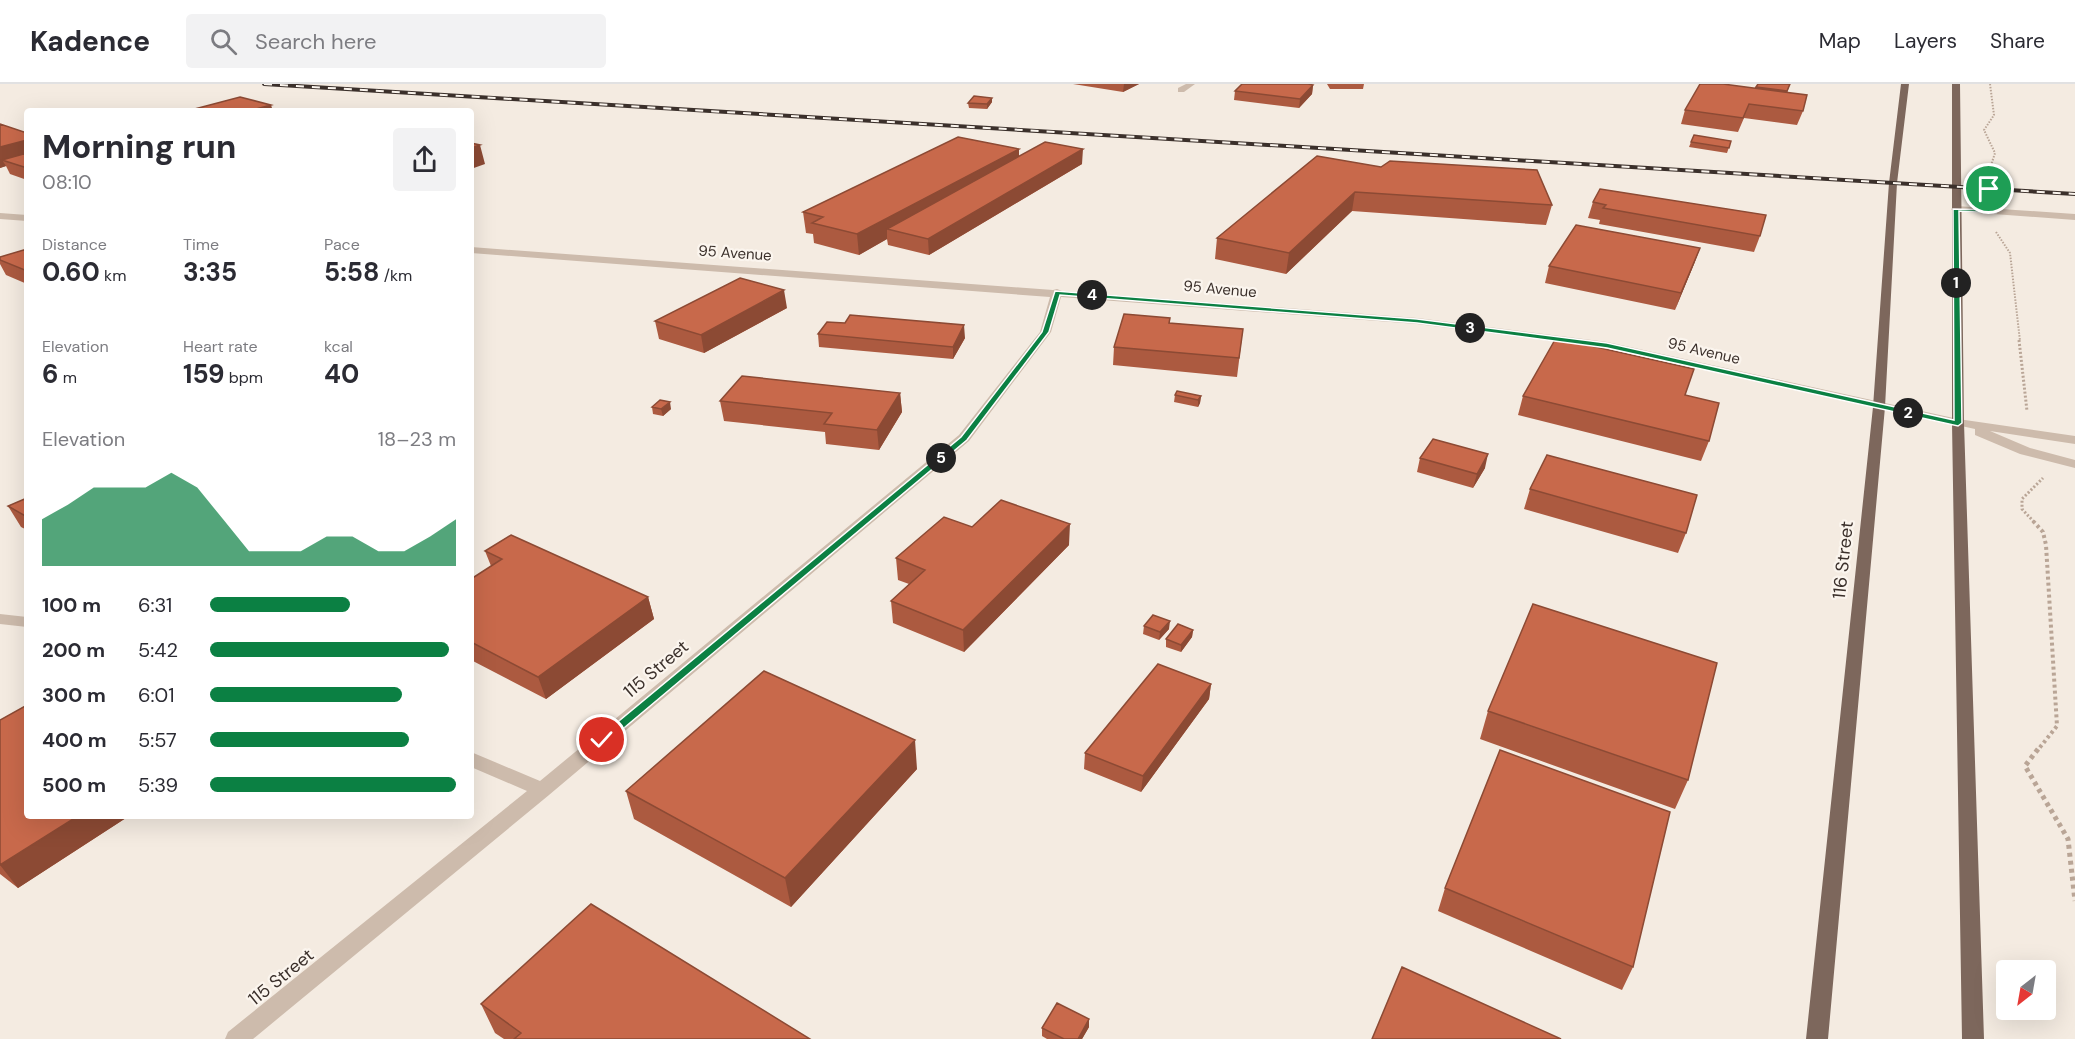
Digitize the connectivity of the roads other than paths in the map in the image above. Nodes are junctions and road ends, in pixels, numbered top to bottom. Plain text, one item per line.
1 (1191, 84) edge
2 (1905, 84) edge
3 (1956, 84) edge
4 (1181, 90) dead end
5 (1956, 209) junction
6 (0, 216) edge
7 (2075, 217) edge
8 (24, 218) edge
9 (474, 250) edge
10 (1057, 292) junction
11 (1879, 407) junction
12 (1958, 423) junction
13 (2075, 440) edge
14 (2075, 464) edge
15 (0, 619) edge
16 (24, 622) edge
17 (474, 760) edge
18 (542, 790) junction
19 (236, 1039) edge
20 (1817, 1039) edge
21 (1973, 1039) edge

1 - 4 street
2 - 11 main road, 116 Street
3 - 5 main road
5 - 7 street
5 - 12 main road
6 - 8 street
9 - 10 street, 95 Avenue
10 - 11 street, 95 Avenue
10 - 18 street, 115 Street
11 - 12 street, 95 Avenue
11 - 20 main road, 116 Street
12 - 13 street, 95 Avenue
12 - 14 street, 95 Avenue
12 - 21 main road
15 - 16 street
17 - 18 street
18 - 19 street, 115 Street

